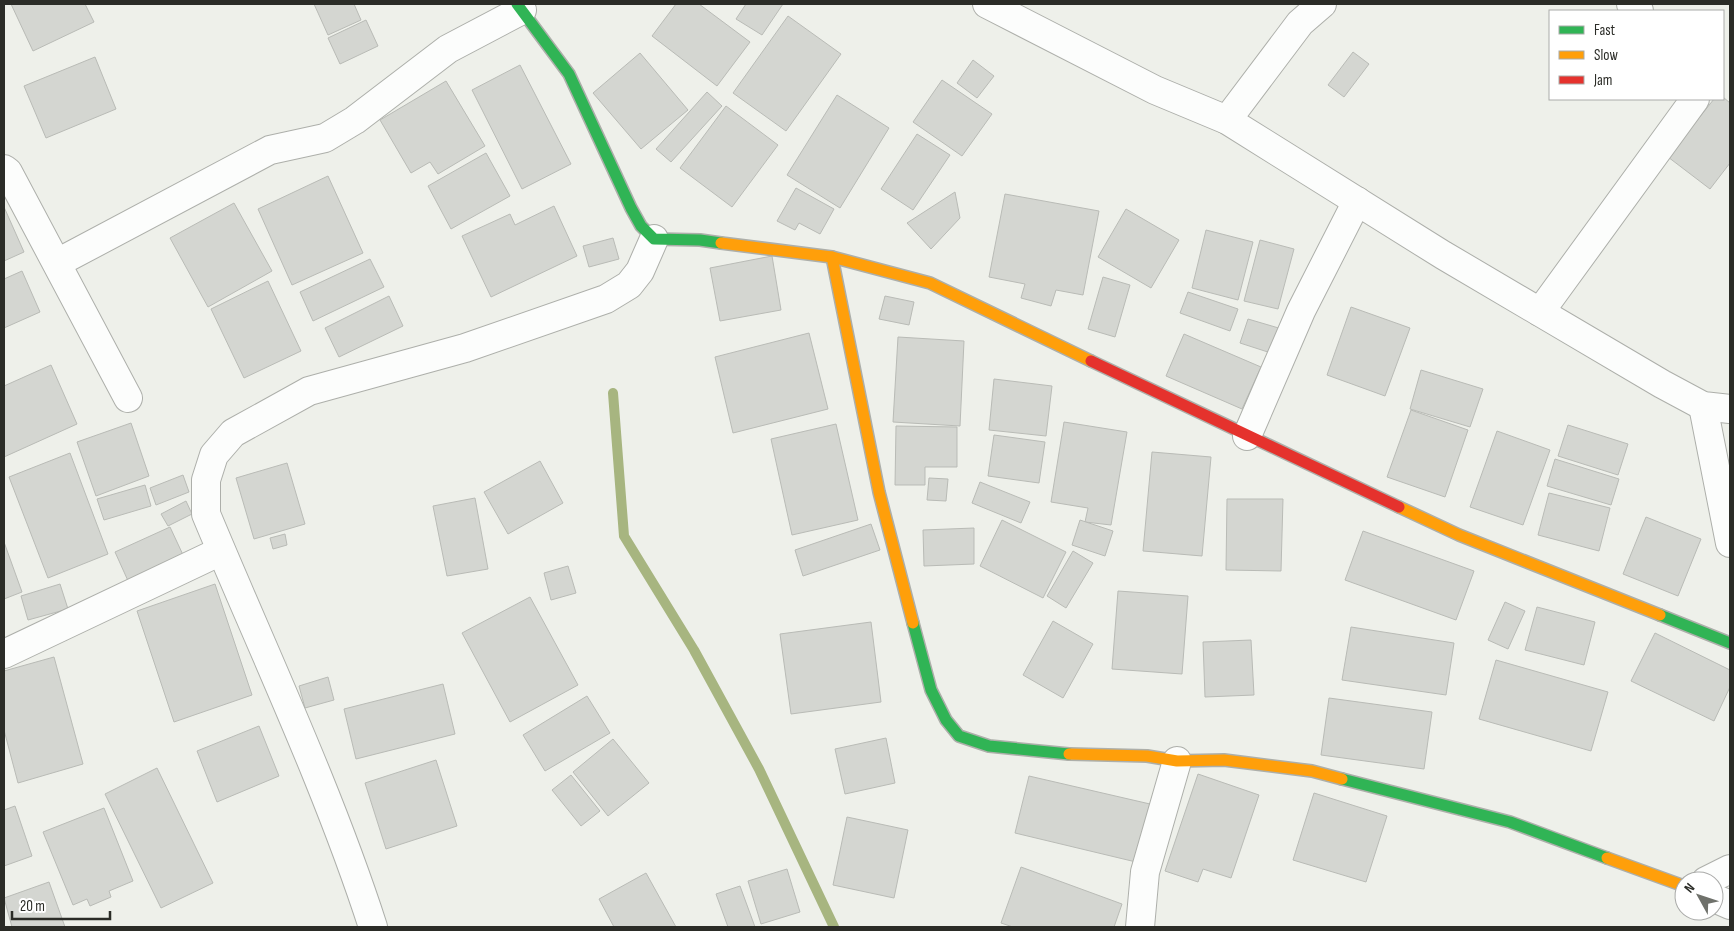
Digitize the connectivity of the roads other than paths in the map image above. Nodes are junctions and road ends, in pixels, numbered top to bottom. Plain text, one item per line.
1 (987, 4) edge
2 (1322, 4) edge
3 (520, 7) edge
4 (1694, 100) edge
5 (1227, 120) junction
6 (4, 168) edge
7 (1357, 201) junction
8 (654, 239) junction
9 (832, 257) junction
10 (57, 263) junction
11 (1540, 312) junction
12 (128, 398) dead end
13 (1704, 406) junction
14 (1730, 408) edge
15 (1247, 436) junction
16 (1730, 543) edge
17 (221, 551) junction
18 (1730, 643) edge
19 (4, 654) edge
20 (1177, 761) junction
21 (1674, 882) edge
22 (373, 927) edge
23 (1140, 927) edge

1 - 5 street
2 - 5 street
3 - 8 street
3 - 10 street
4 - 11 street
5 - 7 street
6 - 10 street
7 - 11 street
7 - 15 street
8 - 9 street
8 - 17 street
9 - 15 street
9 - 20 street
10 - 12 street
11 - 13 street
13 - 14 street
13 - 16 street
15 - 18 street
17 - 19 street
17 - 22 street
20 - 21 street
20 - 23 street

